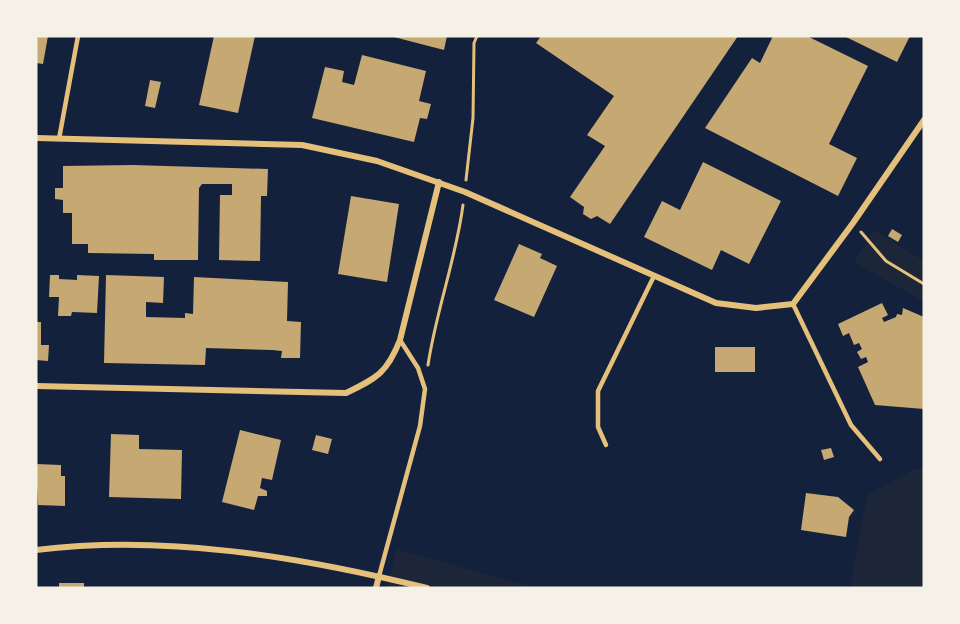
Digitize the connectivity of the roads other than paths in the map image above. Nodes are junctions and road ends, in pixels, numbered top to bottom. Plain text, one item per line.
1 (78, 36) edge
2 (924, 120) edge
3 (36, 138) edge
4 (59, 139) junction
5 (439, 183) junction
6 (654, 276) junction
7 (793, 304) junction
8 (400, 340) junction
9 (36, 386) edge
10 (606, 445) dead end
11 (880, 459) dead end
12 (36, 550) edge
13 (379, 576) junction
14 (376, 588) edge
15 (427, 588) edge

1 - 4 lane
2 - 7 street
3 - 4 street
4 - 5 street
5 - 6 street
5 - 8 street
6 - 7 street
6 - 10 lane
7 - 11 lane
8 - 9 street
8 - 13 lane
12 - 13 street
13 - 14 street
13 - 15 street

